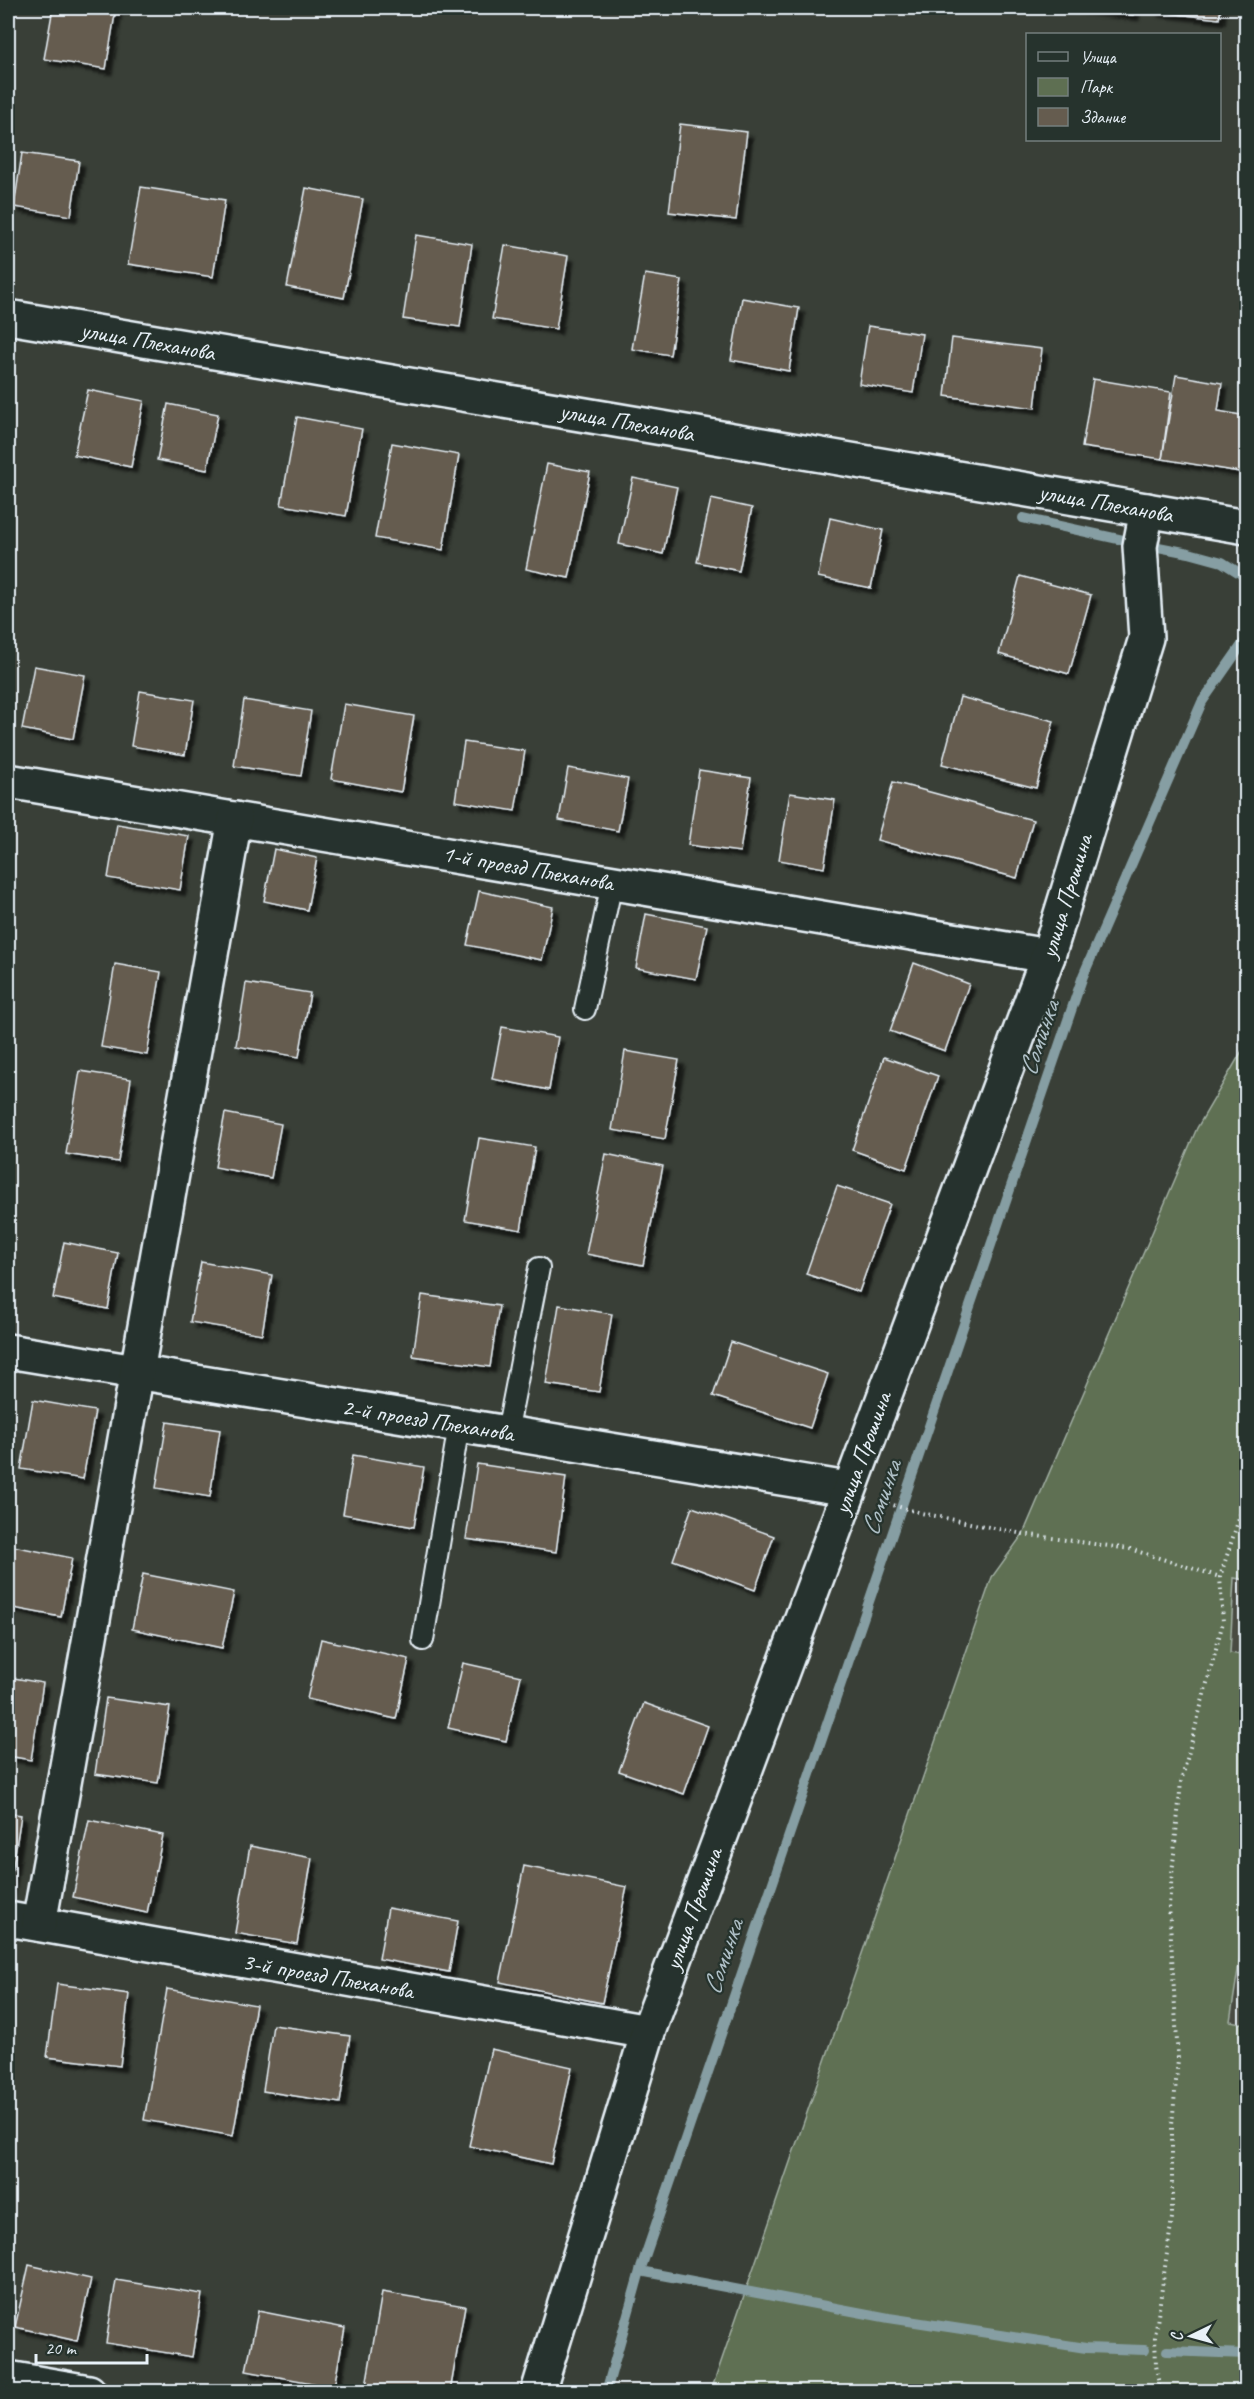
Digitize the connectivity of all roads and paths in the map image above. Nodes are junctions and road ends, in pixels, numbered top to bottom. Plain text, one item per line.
1 (8, 317) edge
2 (1147, 510) junction
3 (1246, 527) edge
4 (8, 781) edge
5 (235, 819) junction
6 (612, 883) junction
7 (1048, 956) junction
8 (585, 1009) dead end
9 (539, 1268) dead end
10 (8, 1352) edge
11 (137, 1373) junction
12 (459, 1425) junction
13 (507, 1433) junction
14 (860, 1494) junction
15 (1246, 1497) edge
16 (1220, 1577) junction
17 (423, 1640) dead end
18 (8, 1919) edge
19 (39, 1924) junction
20 (648, 2032) junction
21 (8, 2378) edge
22 (89, 2391) edge
23 (538, 2391) edge
24 (1160, 2391) edge

1 - 2 street, улица Плеханова
2 - 3 street, улица Плеханова
2 - 7 street, улица Прошина
4 - 5 street, 1-й проезд Плеханова
5 - 6 street, 1-й проезд Плеханова
5 - 11 street
6 - 7 street, 1-й проезд Плеханова
6 - 8 lane
7 - 14 street, улица Прошина
9 - 13 lane
10 - 11 street, 2-й проезд Плеханова
11 - 12 street, 2-й проезд Плеханова
11 - 19 street
12 - 13 street, 2-й проезд Плеханова
12 - 17 lane
13 - 14 street, 2-й проезд Плеханова
14 - 16 path
14 - 20 street, улица Прошина
15 - 16 path
16 - 24 path
18 - 19 street, 3-й проезд Плеханова
19 - 20 street, 3-й проезд Плеханова
20 - 23 street, улица Прошина
21 - 22 street

